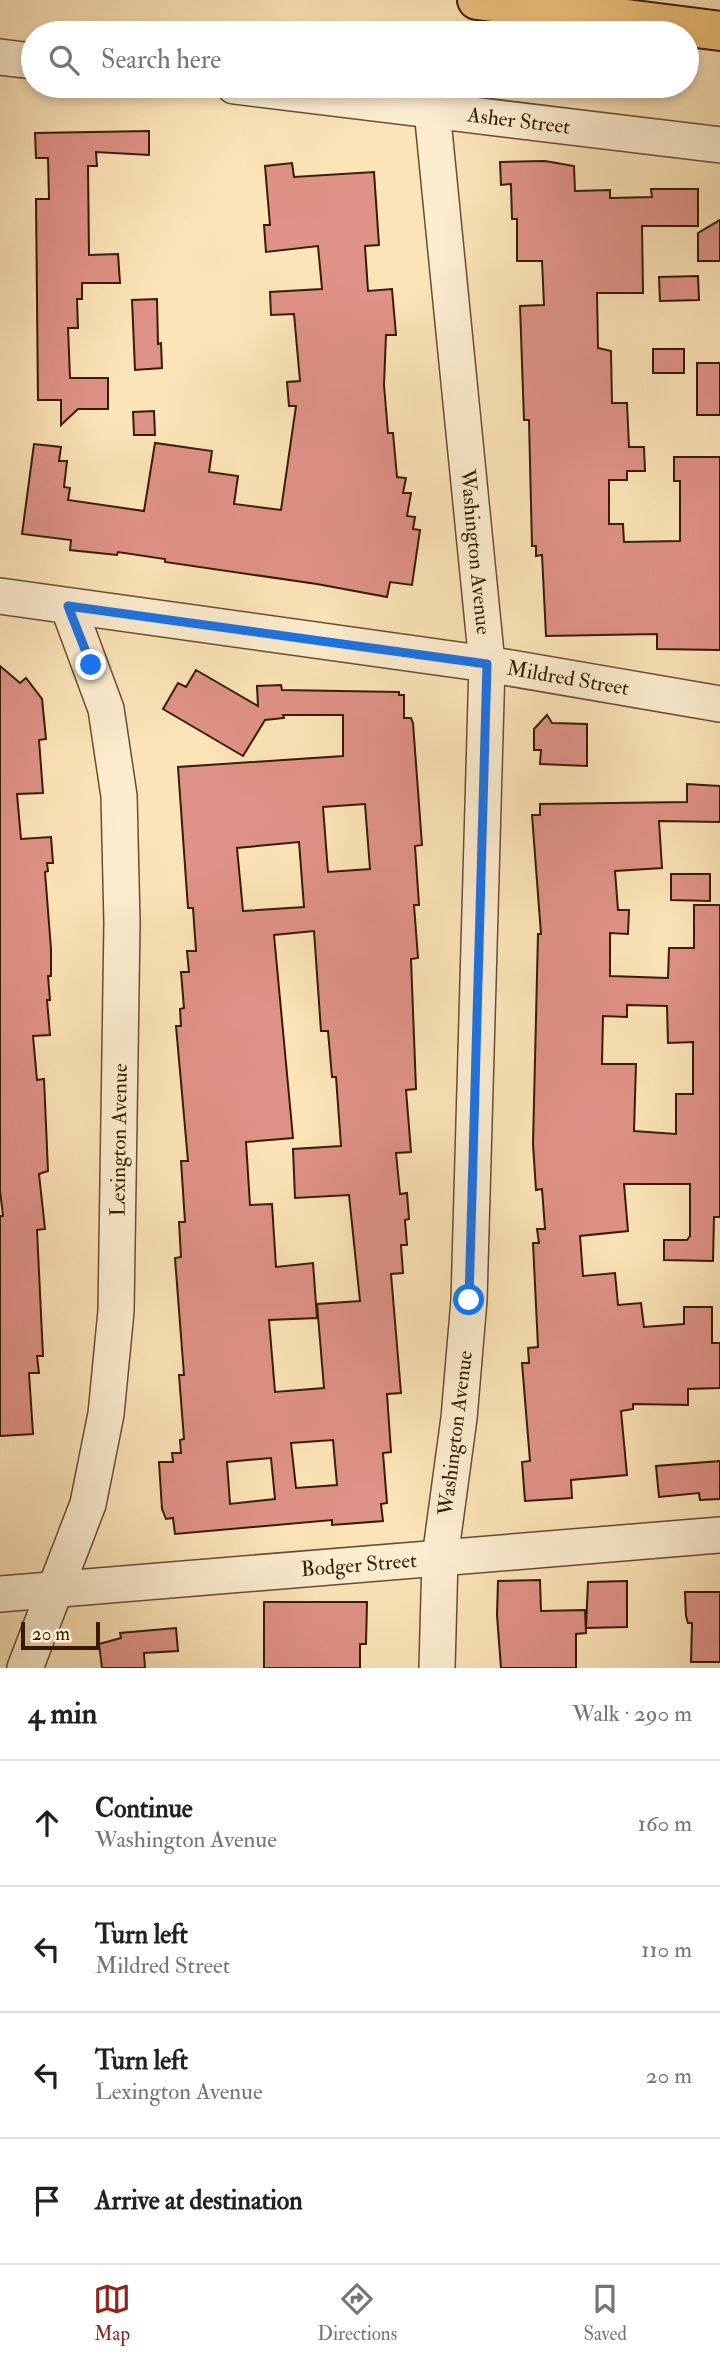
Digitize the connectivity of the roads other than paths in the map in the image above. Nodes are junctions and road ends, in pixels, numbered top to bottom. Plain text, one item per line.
1 (477, 0) edge
2 (642, 21) edge
3 (699, 28) edge
4 (720, 31) edge
5 (0, 57) edge
6 (21, 60) edge
7 (333, 98) edge
8 (432, 110) junction
9 (720, 145) edge
10 (0, 596) edge
11 (68, 606) junction
12 (487, 664) junction
13 (720, 704) edge
14 (720, 1535) edge
15 (440, 1558) junction
16 (57, 1589) junction
17 (0, 1594) edge
18 (24, 1668) edge
19 (437, 1668) edge

1 - 2 highway
3 - 4 highway
5 - 6 street
7 - 8 street, Asher Street
8 - 9 street, Asher Street
8 - 12 street, Washington Avenue
10 - 11 street, Mildred Street
11 - 12 street, Mildred Street
11 - 16 street, Lexington Avenue
12 - 13 street, Mildred Street
12 - 15 street, Washington Avenue
14 - 15 street, Bodger Street
15 - 16 street, Bodger Street
15 - 19 street, Washington Avenue
16 - 17 street, Bodger Street
16 - 18 street, Lexington Avenue

